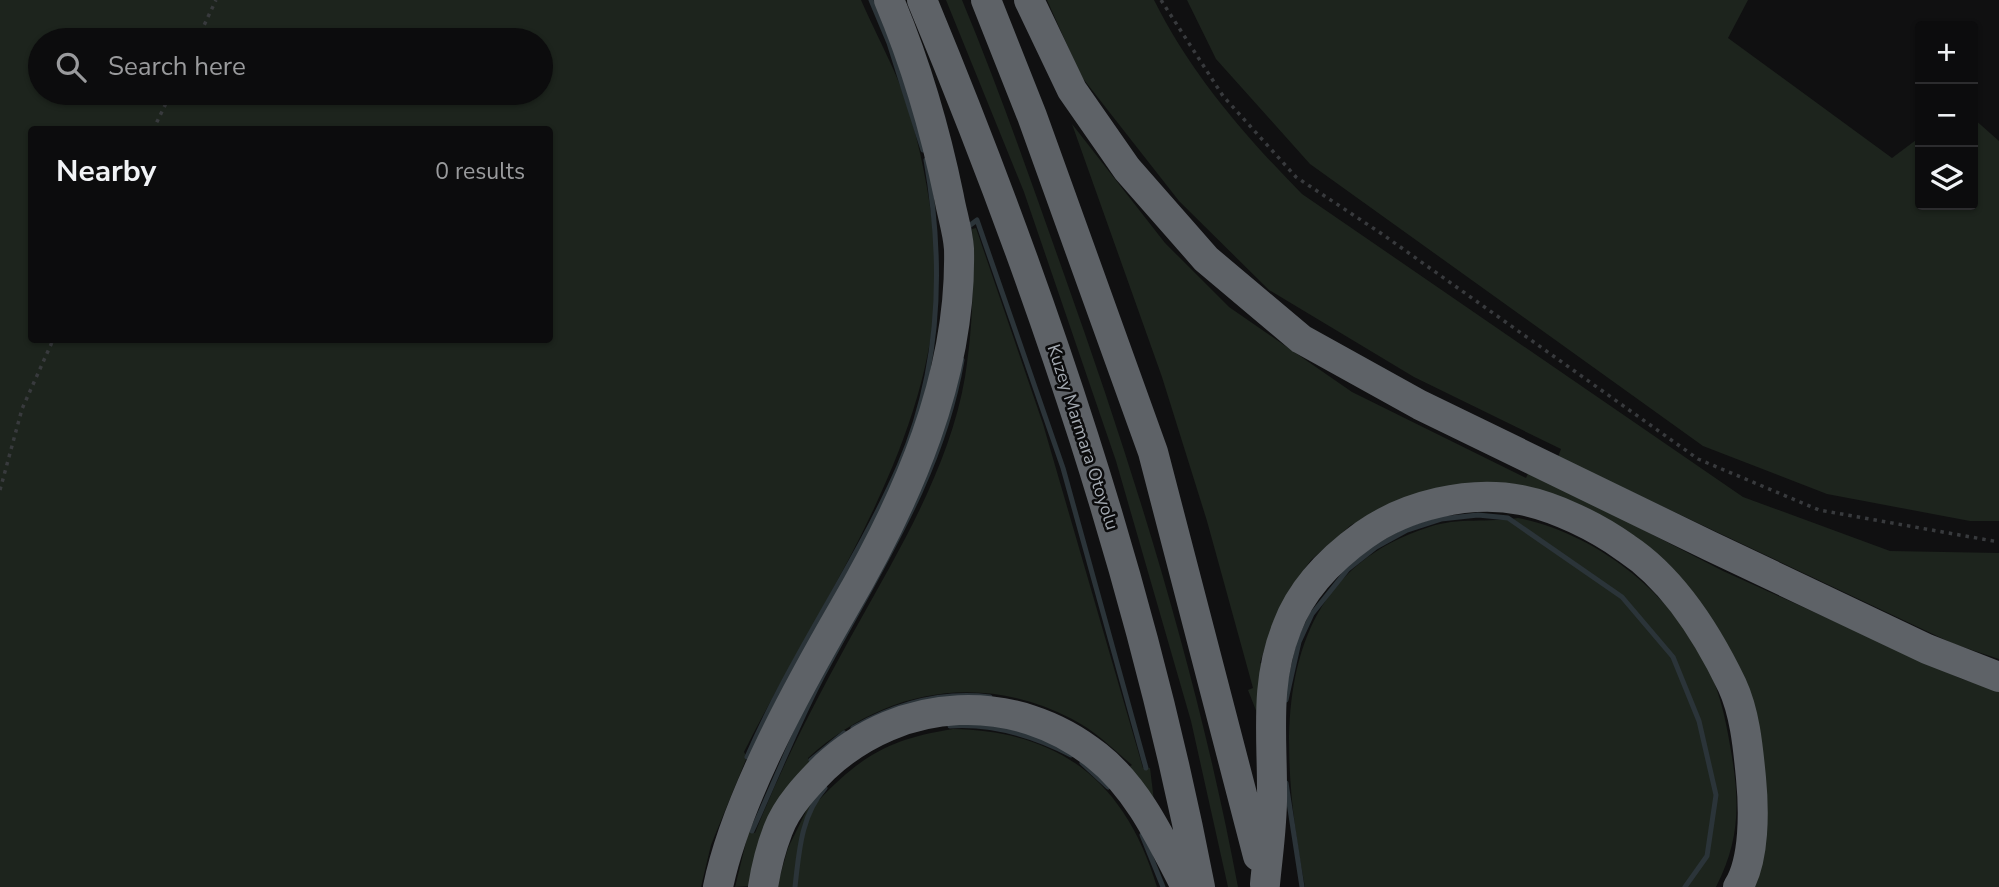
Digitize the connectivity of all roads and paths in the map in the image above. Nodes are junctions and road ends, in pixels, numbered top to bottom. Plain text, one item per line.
1 (216, 0) edge
2 (889, 0) edge
3 (922, 0) edge
4 (986, 0) edge
5 (1029, 0) edge
6 (1161, 0) edge
7 (203, 28) edge
8 (166, 105) edge
9 (155, 126) edge
10 (52, 343) edge
11 (0, 490) edge
12 (1999, 542) edge
13 (1999, 677) edge
14 (1265, 885) edge
15 (718, 887) edge
16 (763, 887) edge
17 (1186, 887) edge
18 (1200, 887) edge
19 (1738, 887) edge

1 - 7 path
2 - 15 highway
3 - 18 highway, Kuzey Marmara Otoyolu
4 - 14 highway
5 - 13 highway
6 - 12 path
8 - 9 path
10 - 11 path
14 - 19 highway
16 - 17 highway

